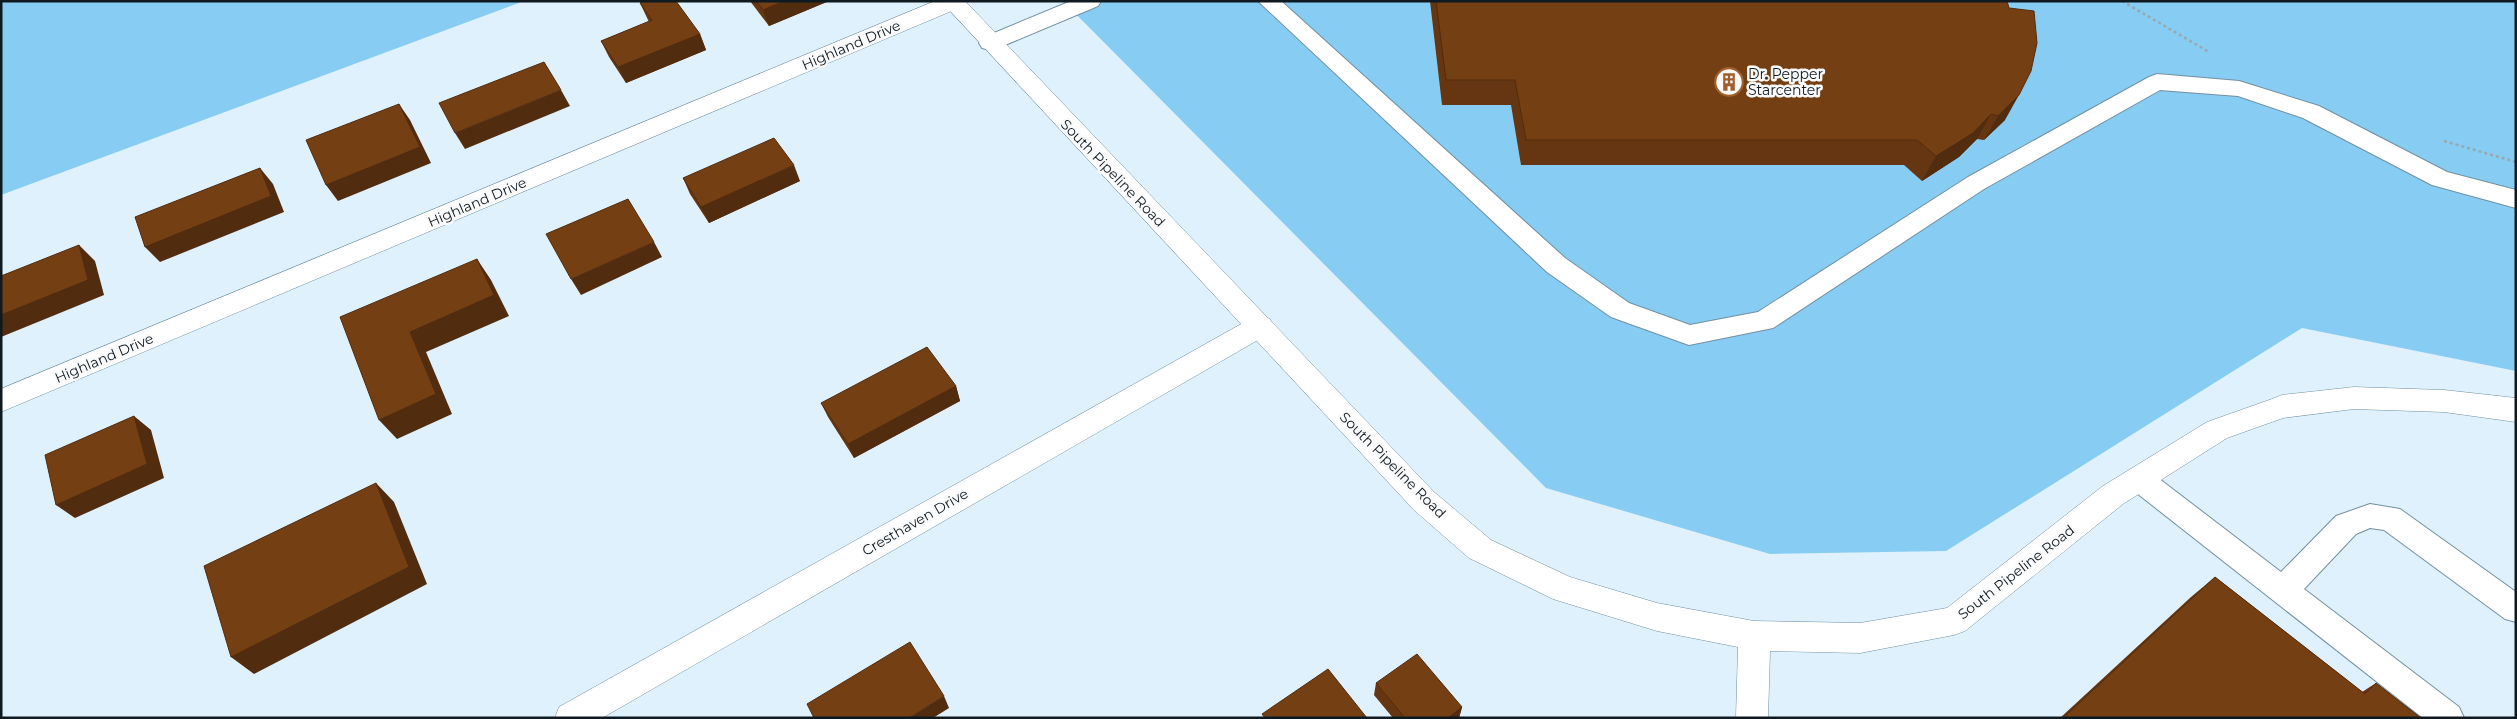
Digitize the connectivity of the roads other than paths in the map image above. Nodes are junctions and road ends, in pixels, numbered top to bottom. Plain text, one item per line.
1 (1091, 1) edge
2 (1268, 1) edge
3 (953, 2) edge
4 (990, 43) junction
5 (2516, 199) edge
6 (1260, 326) junction
7 (1, 401) edge
8 (2516, 410) edge
9 (2139, 479) junction
10 (2282, 590) junction
11 (2516, 609) edge
12 (1754, 636) junction
13 (570, 718) edge
14 (1752, 718) edge
15 (2448, 718) edge

1 - 4 lane
2 - 5 lane
3 - 4 street, South Pipeline Road
3 - 7 street, Highland Drive
4 - 6 street, South Pipeline Road
6 - 12 street, South Pipeline Road
6 - 13 street, Cresthaven Drive
8 - 9 street, South Pipeline Road
9 - 10 lane
9 - 12 street, South Pipeline Road
10 - 11 lane
10 - 15 lane
12 - 14 street

